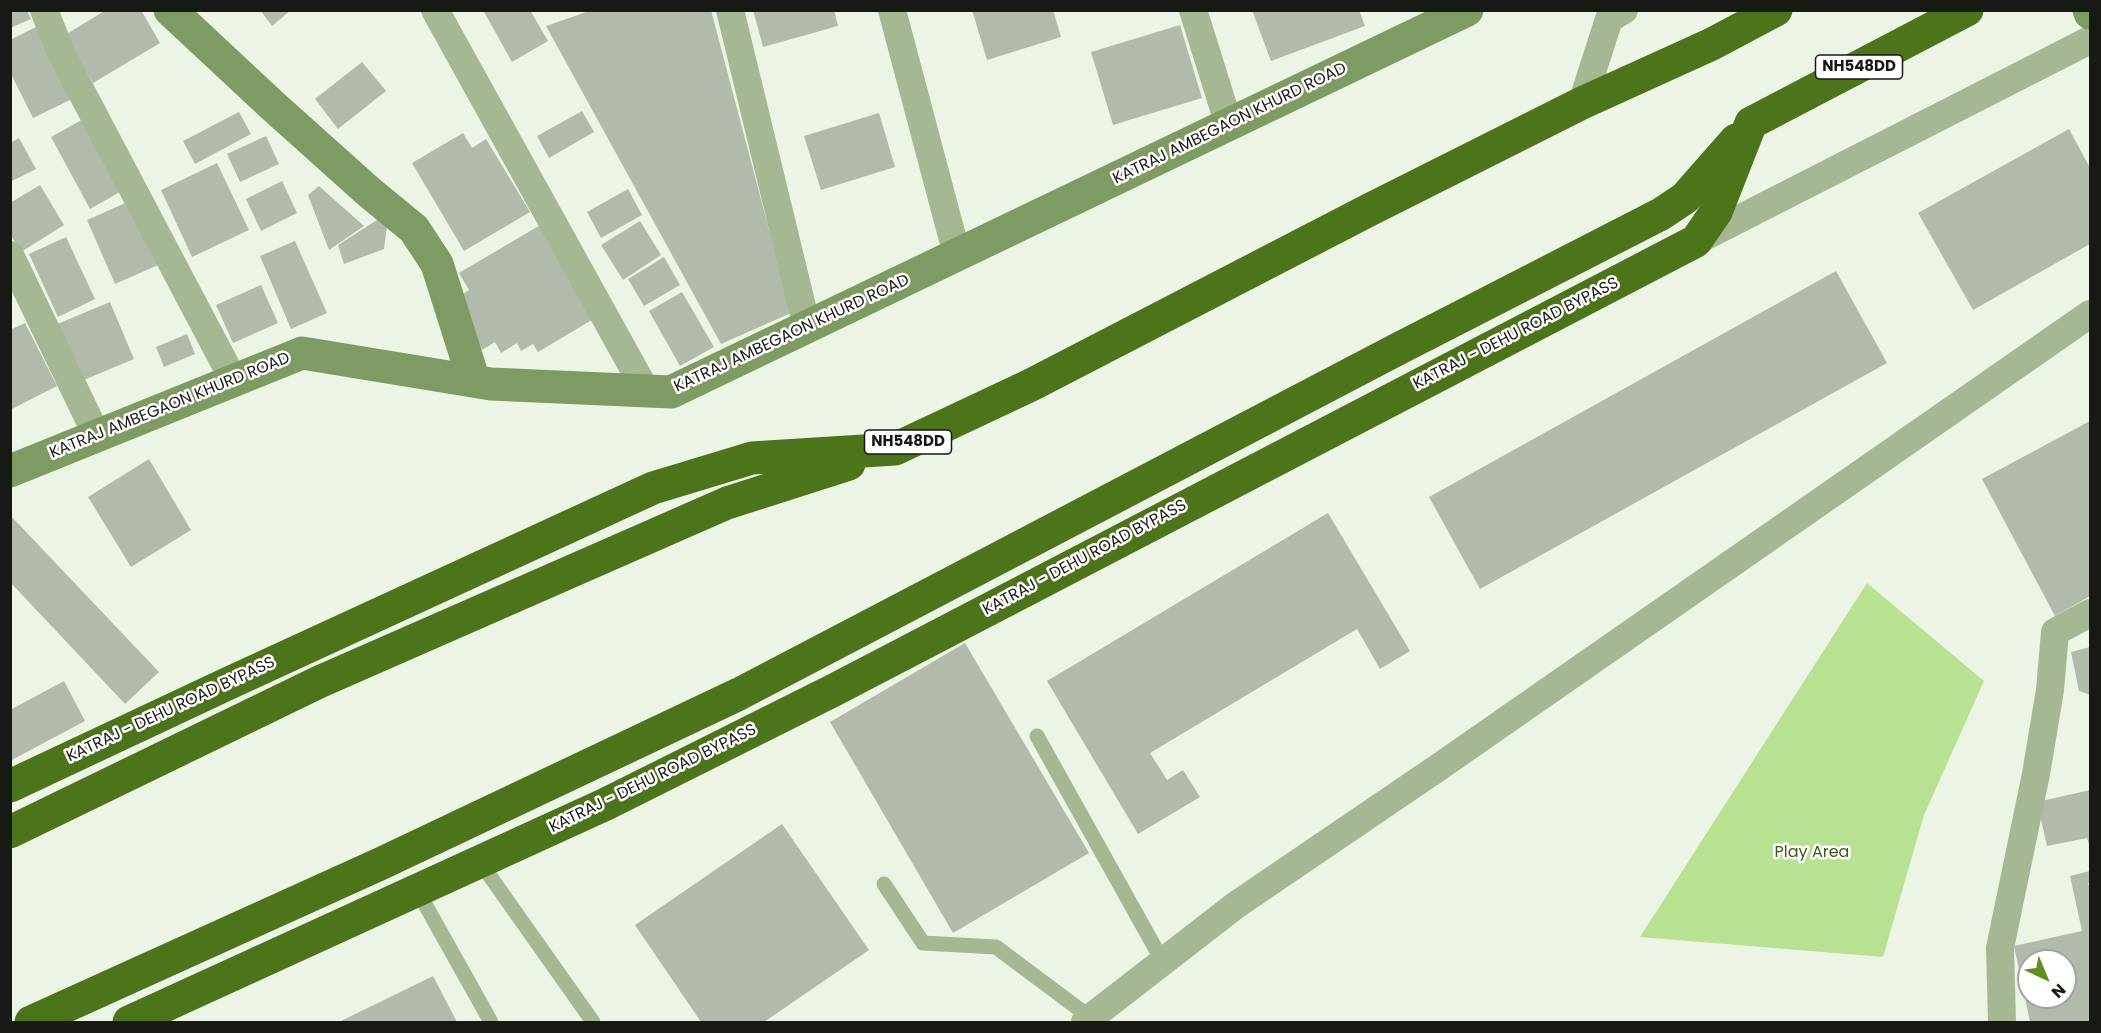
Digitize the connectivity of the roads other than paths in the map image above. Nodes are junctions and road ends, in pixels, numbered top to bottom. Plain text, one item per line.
1 (44, 10) edge
2 (170, 10) edge
3 (435, 10) edge
4 (730, 10) edge
5 (892, 10) edge
6 (1193, 10) edge
7 (1467, 10) edge
8 (1624, 10) edge
9 (1776, 10) edge
10 (1968, 10) edge
11 (2091, 40) edge
12 (1582, 103) junction
13 (1751, 123) junction
14 (1229, 125) junction
15 (1696, 241) junction
16 (10, 255) edge
17 (957, 255) junction
18 (2091, 314) edge
19 (807, 327) junction
20 (234, 381) junction
21 (474, 381) junction
22 (646, 391) junction
23 (97, 436) junction
24 (895, 448) junction
25 (10, 471) edge
26 (2091, 613) edge
27 (1037, 736) dead end
28 (10, 786) edge
29 (10, 832) edge
30 (480, 862) junction
31 (884, 884) dead end
32 (417, 890) junction
33 (1163, 962) junction
34 (1088, 1020) edge
35 (30, 1023) edge
36 (129, 1023) edge
37 (490, 1023) edge
38 (594, 1023) edge
39 (2002, 1023) edge

1 - 20 street
2 - 21 street
3 - 22 street
4 - 19 street
5 - 17 street
6 - 14 street
7 - 14 street, KATRAJ AMBEGAON KHURD ROAD
8 - 12 street
9 - 12 highway, KATRAJ - DEHU ROAD BYPASS / NH548DD
10 - 13 highway, NH548DD
11 - 15 street
12 - 24 highway, KATRAJ - DEHU ROAD BYPASS / NH548DD
13 - 15 highway, KATRAJ - DEHU ROAD BYPASS
13 - 35 highway
14 - 17 street, KATRAJ AMBEGAON KHURD ROAD
15 - 30 highway, KATRAJ - DEHU ROAD BYPASS
16 - 23 street
17 - 19 street, KATRAJ AMBEGAON KHURD ROAD
18 - 33 street
19 - 22 street, KATRAJ AMBEGAON KHURD ROAD
20 - 21 street, KATRAJ AMBEGAON KHURD ROAD
20 - 23 street, KATRAJ AMBEGAON KHURD ROAD
21 - 22 street, KATRAJ AMBEGAON KHURD ROAD
23 - 25 street, KATRAJ AMBEGAON KHURD ROAD
24 - 28 highway, KATRAJ - DEHU ROAD BYPASS / NH548DD
24 - 29 highway
26 - 39 street
27 - 33 lane
30 - 32 highway, KATRAJ - DEHU ROAD BYPASS
30 - 38 lane
31 - 34 lane
32 - 36 highway, KATRAJ - DEHU ROAD BYPASS
32 - 37 lane
33 - 34 street

